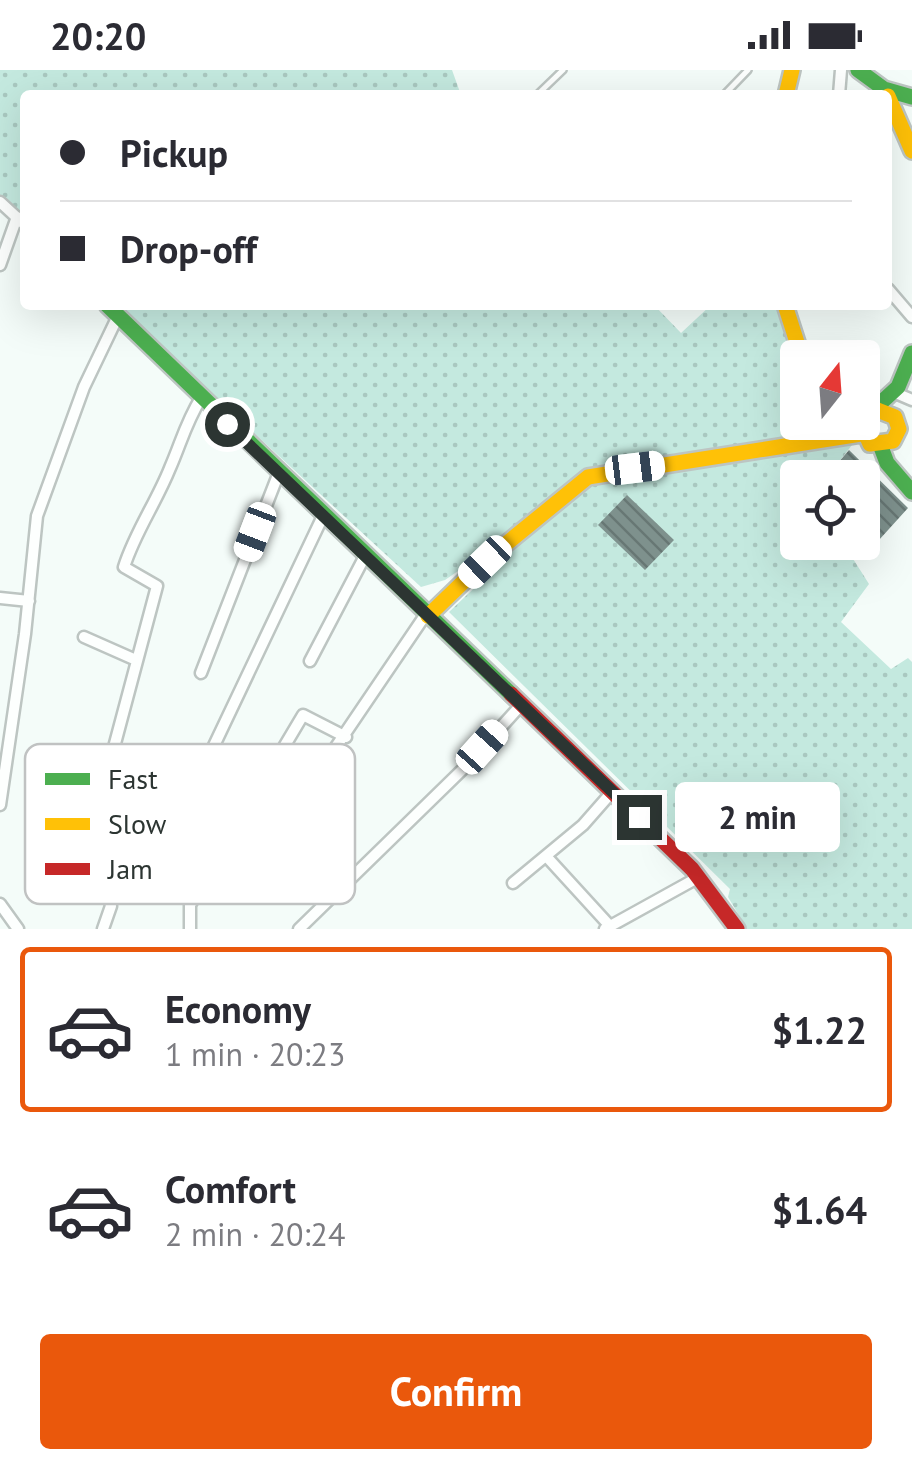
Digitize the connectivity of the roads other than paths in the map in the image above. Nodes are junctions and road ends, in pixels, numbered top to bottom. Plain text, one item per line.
1 (563, 70) edge
2 (748, 70) edge
3 (858, 70) edge
4 (542, 90) edge
5 (729, 90) edge
6 (882, 90) edge
7 (892, 106) edge
8 (912, 151) edge
9 (0, 202) edge
10 (20, 220) edge
11 (20, 223) edge
12 (0, 266) edge
13 (892, 293) edge
14 (787, 310) edge
15 (112, 311) edge
16 (912, 317) edge
17 (796, 340) edge
18 (912, 353) edge
19 (903, 394) edge
20 (202, 398) junction
21 (880, 410) edge
22 (895, 417) junction
23 (880, 420) edge
24 (780, 439) edge
25 (867, 440) edge
26 (887, 444) junction
27 (912, 450) edge
28 (278, 474) junction
29 (912, 492) edge
30 (323, 516) junction
31 (364, 556) junction
32 (0, 598) edge
33 (29, 600) junction
34 (427, 615) junction
35 (84, 637) dead end
36 (136, 660) junction
37 (310, 661) dead end
38 (201, 673) dead end
39 (521, 704) junction
40 (346, 737) junction
41 (115, 744) edge
42 (215, 744) edge
43 (286, 744) edge
44 (341, 744) edge
45 (612, 792) junction
46 (0, 805) edge
47 (546, 856) junction
48 (355, 875) edge
49 (699, 878) junction
50 (512, 883) dead end
51 (0, 904) edge
52 (111, 904) edge
53 (191, 904) edge
54 (325, 904) edge
55 (608, 928) edge
56 (18, 929) edge
57 (103, 929) edge
58 (190, 929) edge
59 (300, 929) edge
60 (736, 929) edge

1 - 4 lane
2 - 5 lane
3 - 6 street
7 - 8 street
9 - 10 street
11 - 12 street
13 - 16 street
14 - 17 street
15 - 20 street
15 - 33 street
18 - 19 street
19 - 21 street
19 - 22 street
20 - 28 street
20 - 36 street
22 - 23 street
22 - 26 street
24 - 34 street
25 - 26 street
26 - 27 street
26 - 29 street
28 - 30 street
28 - 38 street
30 - 31 street
30 - 42 street
31 - 34 street
31 - 37 street
32 - 33 street
33 - 46 street
34 - 39 street
34 - 40 street
35 - 36 street
36 - 41 street
39 - 45 street
39 - 48 street
40 - 43 street
40 - 44 street
45 - 47 street
45 - 49 street
47 - 50 street
47 - 55 street
49 - 55 street
49 - 60 street
51 - 56 street
52 - 57 street
53 - 58 street
54 - 59 street

